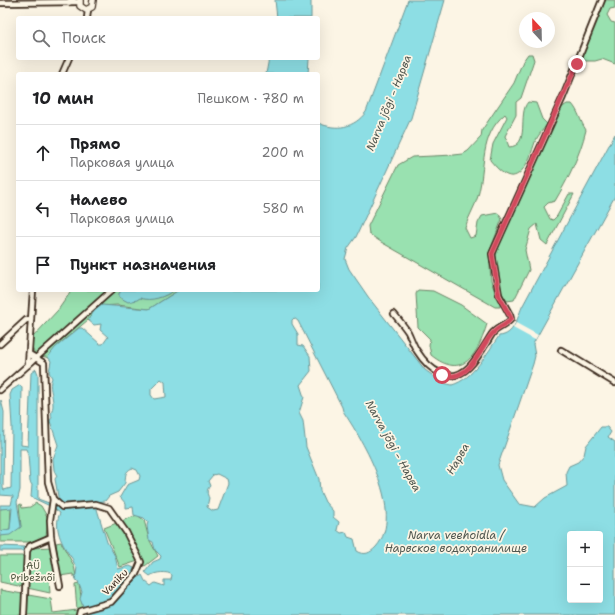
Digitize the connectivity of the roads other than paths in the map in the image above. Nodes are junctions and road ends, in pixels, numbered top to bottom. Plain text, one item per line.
1 (95, 0) edge
2 (602, 0) edge
3 (7, 1) edge
4 (71, 1) edge
5 (80, 1) edge
6 (0, 3) edge
7 (88, 10) junction
8 (87, 16) edge
9 (68, 60) edge
10 (63, 72) edge
11 (33, 292) edge
12 (110, 292) edge
13 (394, 314) dead end
14 (31, 319) junction
15 (0, 344) edge
16 (561, 350) dead end
17 (30, 354) junction
18 (36, 358) junction
19 (28, 365) junction
20 (615, 383) edge
21 (0, 390) edge
22 (52, 501) junction
23 (51, 537) junction
24 (60, 586) dead end
25 (80, 613) edge
26 (24, 615) edge

1 - 7 main road
2 - 13 street
3 - 4 street
3 - 6 street
4 - 5 street
5 - 7 main road
7 - 8 street
9 - 10 street
11 - 14 street
12 - 18 street
14 - 15 street
14 - 17 street
16 - 20 street
17 - 18 street
17 - 19 street
18 - 19 street
18 - 22 street
19 - 21 street
22 - 23 street
22 - 25 street, Vaniku
23 - 24 street
23 - 26 street

